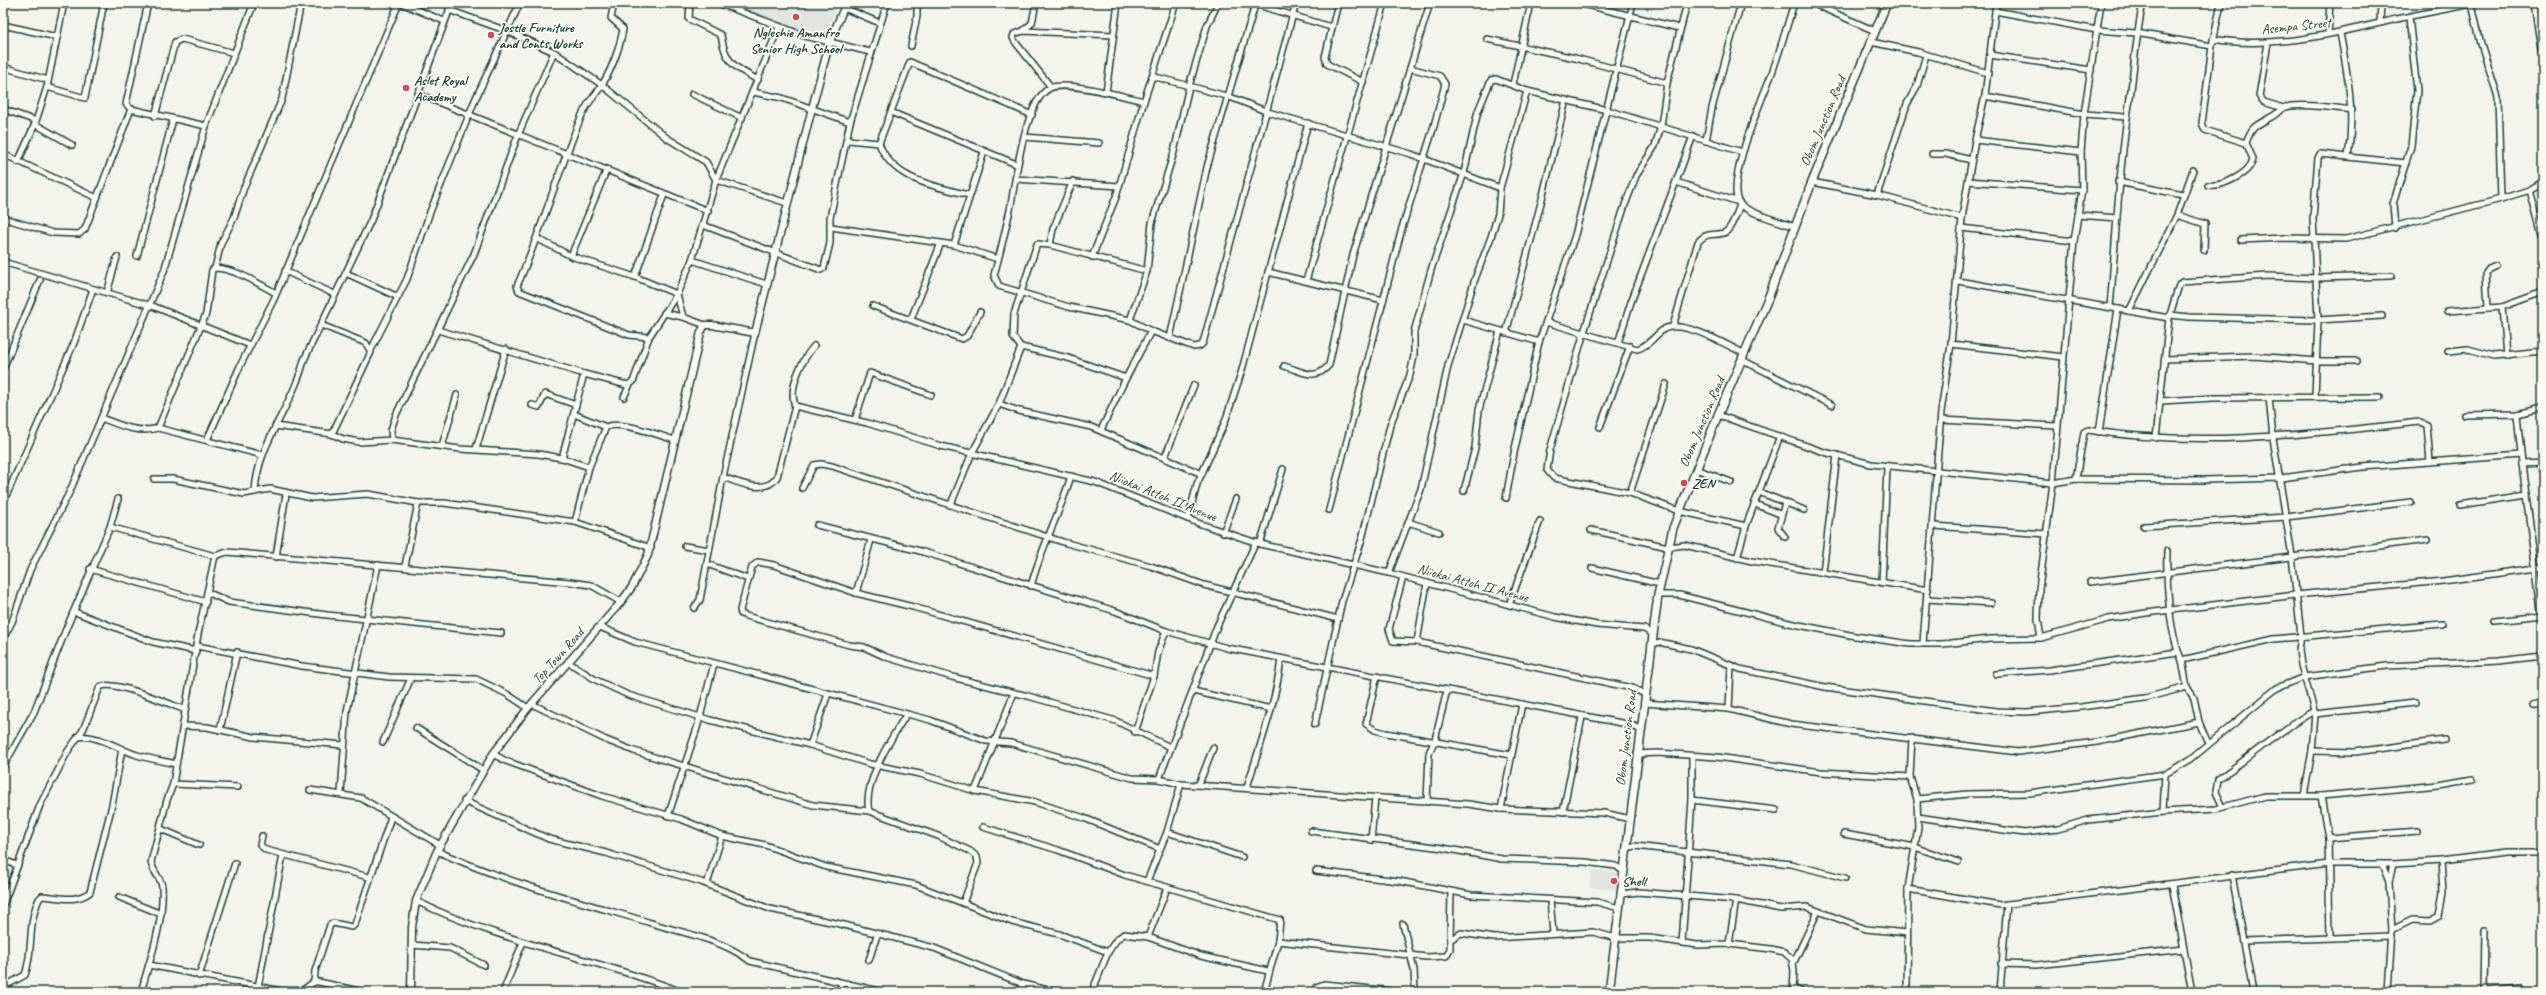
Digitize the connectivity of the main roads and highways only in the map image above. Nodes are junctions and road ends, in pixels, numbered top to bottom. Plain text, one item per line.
1 (1887, 3) edge
2 (1609, 992) edge

1 - 2 main road, Obom Junction Road

